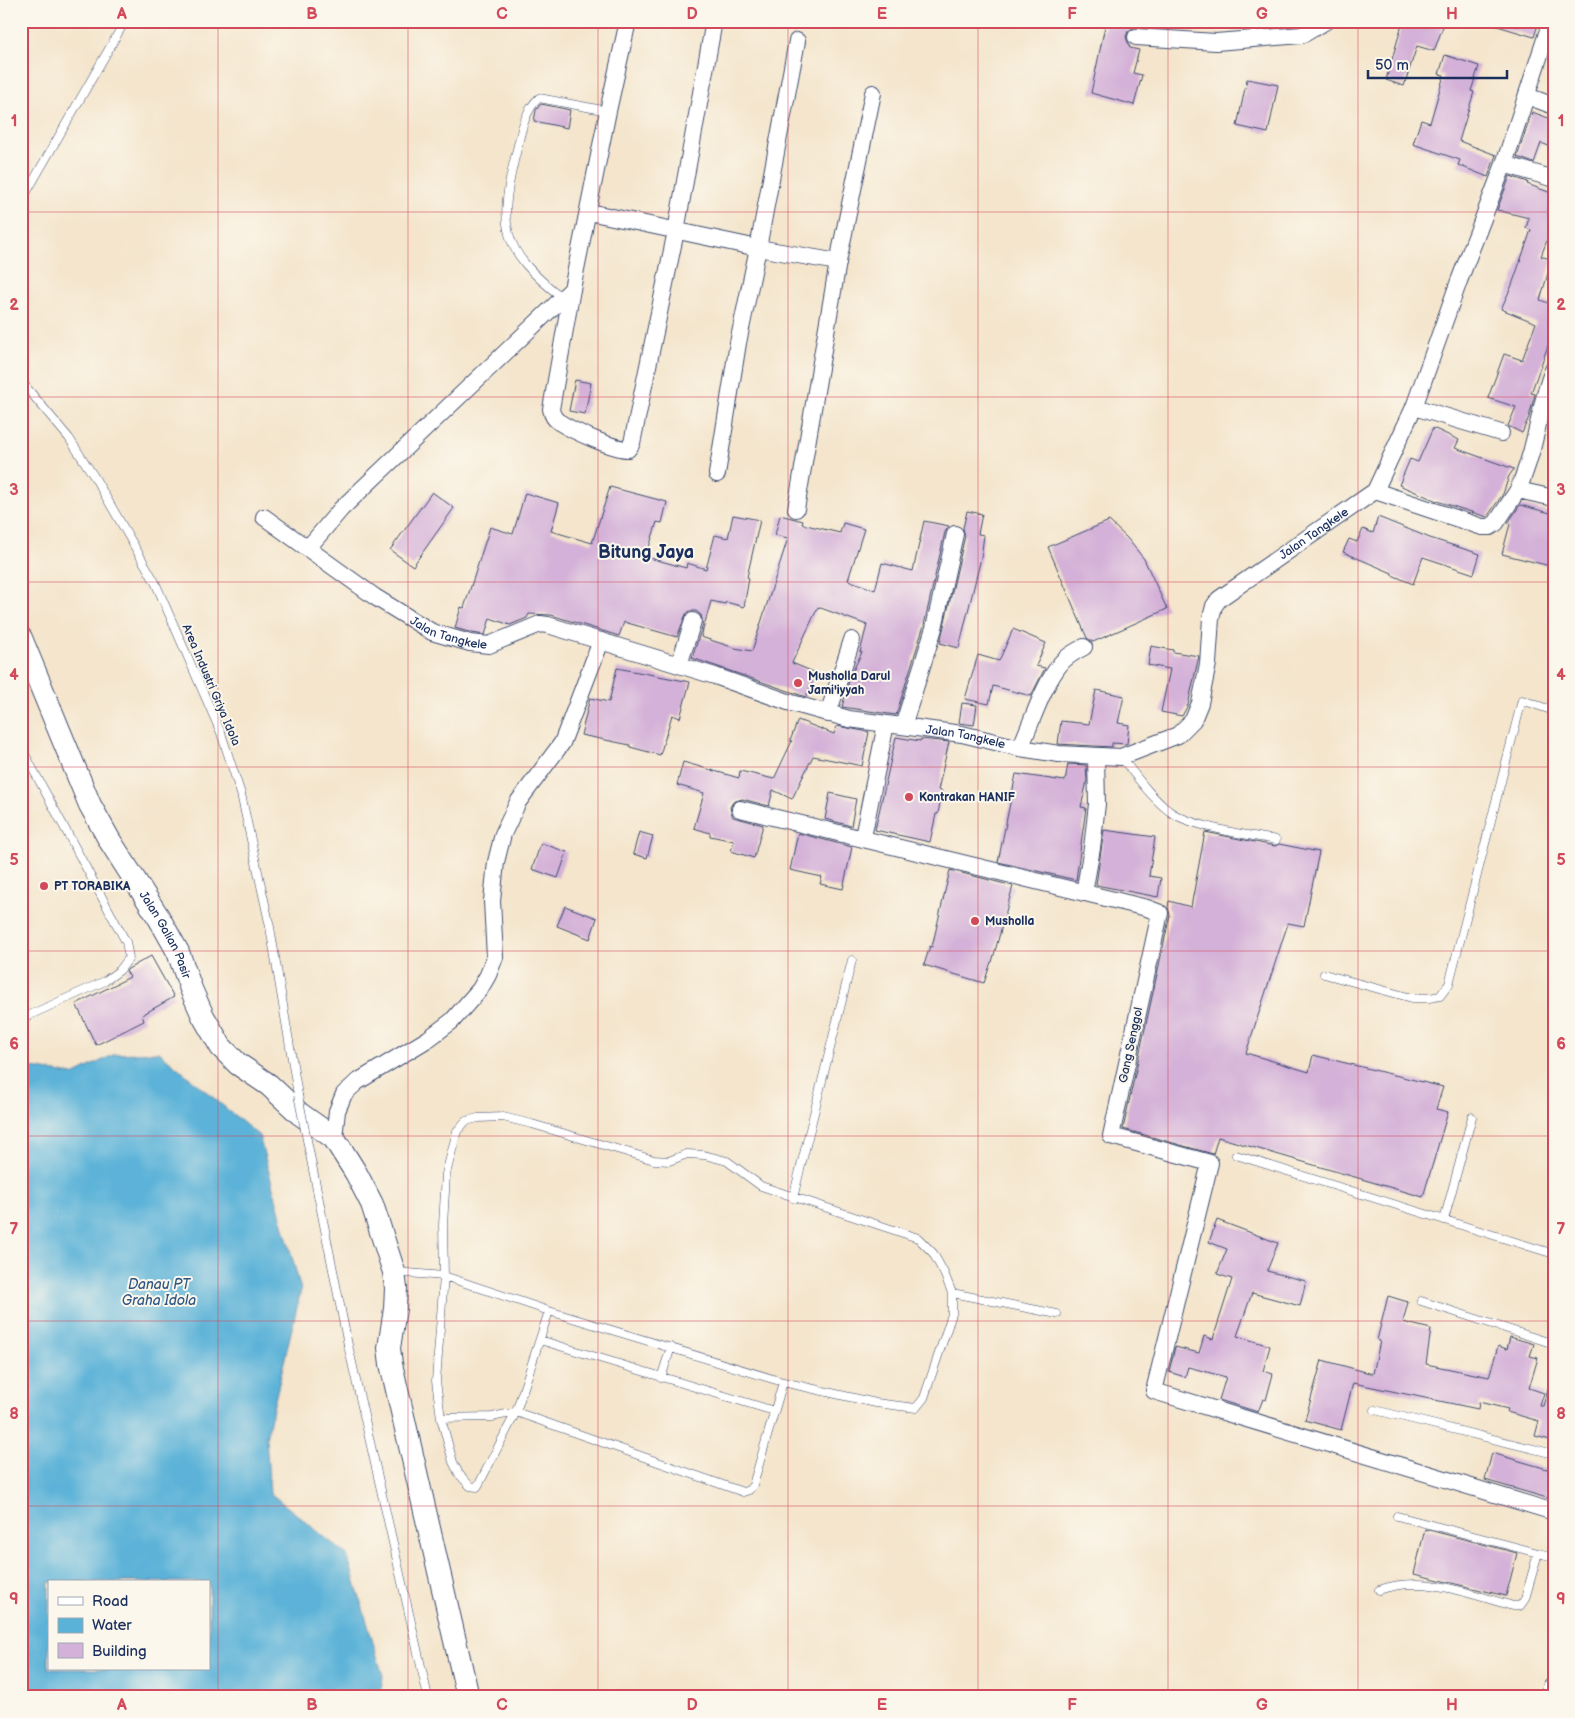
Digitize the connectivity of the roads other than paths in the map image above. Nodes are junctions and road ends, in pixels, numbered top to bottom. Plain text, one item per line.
1 (125, 21) edge
2 (628, 21) edge
3 (714, 21) edge
4 (1326, 21) edge
5 (1551, 21) edge
6 (1136, 37) dead end
7 (797, 41) dead end
8 (872, 93) dead end
9 (1527, 96) junction
10 (1554, 106) edge
11 (608, 111) junction
12 (1504, 164) junction
13 (1554, 179) edge
14 (21, 202) edge
15 (589, 212) junction
16 (676, 231) junction
17 (758, 248) junction
18 (838, 262) junction
19 (568, 294) junction
20 (1552, 377) edge
21 (21, 381) edge
22 (1414, 407) junction
23 (1501, 433) dead end
24 (717, 474) dead end
25 (1518, 490) junction
26 (1375, 491) junction
27 (1554, 498) edge
28 (796, 509) dead end
29 (264, 517) dead end
30 (955, 534) dead end
31 (308, 548) junction
32 (693, 621) dead end
33 (21, 638) edge
34 (852, 640) dead end
35 (602, 641) junction
36 (1084, 647) dead end
37 (679, 665) junction
38 (1554, 711) edge
39 (828, 714) junction
40 (886, 724) junction
41 (903, 726) junction
42 (21, 747) edge
43 (1020, 748) junction
44 (1096, 756) junction
45 (1121, 757) junction
46 (740, 808) dead end
47 (863, 837) junction
48 (1276, 840) dead end
49 (1084, 892) junction
50 (852, 960) dead end
51 (1324, 974) dead end
52 (21, 1019) edge
53 (1472, 1117) dead end
54 (334, 1138) junction
55 (1236, 1155) dead end
56 (793, 1198) junction
57 (1444, 1220) junction
58 (1554, 1254) edge
59 (394, 1272) junction
60 (444, 1276) junction
61 (952, 1293) junction
62 (1421, 1301) dead end
63 (549, 1311) junction
64 (1057, 1314) dead end
65 (540, 1340) junction
66 (1554, 1344) edge
67 (671, 1347) junction
68 (661, 1378) junction
69 (783, 1382) junction
70 (1375, 1410) dead end
71 (774, 1411) junction
72 (516, 1412) junction
73 (441, 1418) junction
74 (1554, 1454) edge
75 (1554, 1512) edge
76 (1397, 1516) dead end
77 (1538, 1553) junction
78 (1554, 1557) edge
79 (1379, 1590) dead end
80 (1554, 1688) edge
81 (428, 1697) edge
82 (468, 1697) edge
83 (1551, 1697) edge

1 - 14 lane
2 - 11 street
3 - 16 street
4 - 6 street
5 - 9 street
7 - 17 street
8 - 18 street
9 - 10 street
9 - 12 street
11 - 15 street
11 - 19 lane
12 - 13 street
12 - 22 street
15 - 16 street
15 - 19 street
16 - 17 street
16 - 19 street
17 - 18 street
17 - 24 street
18 - 28 street
19 - 31 street
20 - 25 street
21 - 81 lane, Area Industri Griya Idola, bridge
22 - 23 street
22 - 26 street
25 - 26 street
25 - 27 street
26 - 45 street, Jalan Tangkele
29 - 31 street, Jalan Tangkele
30 - 41 street
31 - 35 street, Jalan Tangkele
32 - 37 street
33 - 54 street, Jalan Galian Pasir
34 - 39 street
35 - 37 street, Jalan Tangkele
35 - 54 street
36 - 43 street
37 - 39 street, Jalan Tangkele
38 - 51 lane
39 - 40 street, Jalan Tangkele
40 - 41 street, Jalan Tangkele
40 - 47 street
41 - 43 street, Jalan Tangkele
42 - 52 lane
43 - 44 street, Jalan Tangkele
44 - 45 street, Jalan Tangkele
44 - 49 street
45 - 48 lane
46 - 47 street, Gang Senggol
47 - 49 street, Gang Senggol
49 - 75 street, Gang Senggol
50 - 56 lane
53 - 57 lane
54 - 59 street
55 - 57 lane
56 - 60 lane
56 - 61 lane
57 - 58 lane
59 - 60 lane
59 - 82 street
60 - 63 lane
60 - 73 lane
61 - 64 lane
61 - 69 lane
62 - 66 lane
63 - 65 lane
63 - 67 lane
65 - 68 lane
65 - 72 lane
67 - 68 lane
67 - 69 lane
68 - 71 lane
69 - 71 lane
70 - 74 lane
71 - 72 lane
72 - 73 lane
72 - 73 lane
76 - 77 lane
77 - 78 lane
77 - 79 lane
80 - 83 street

